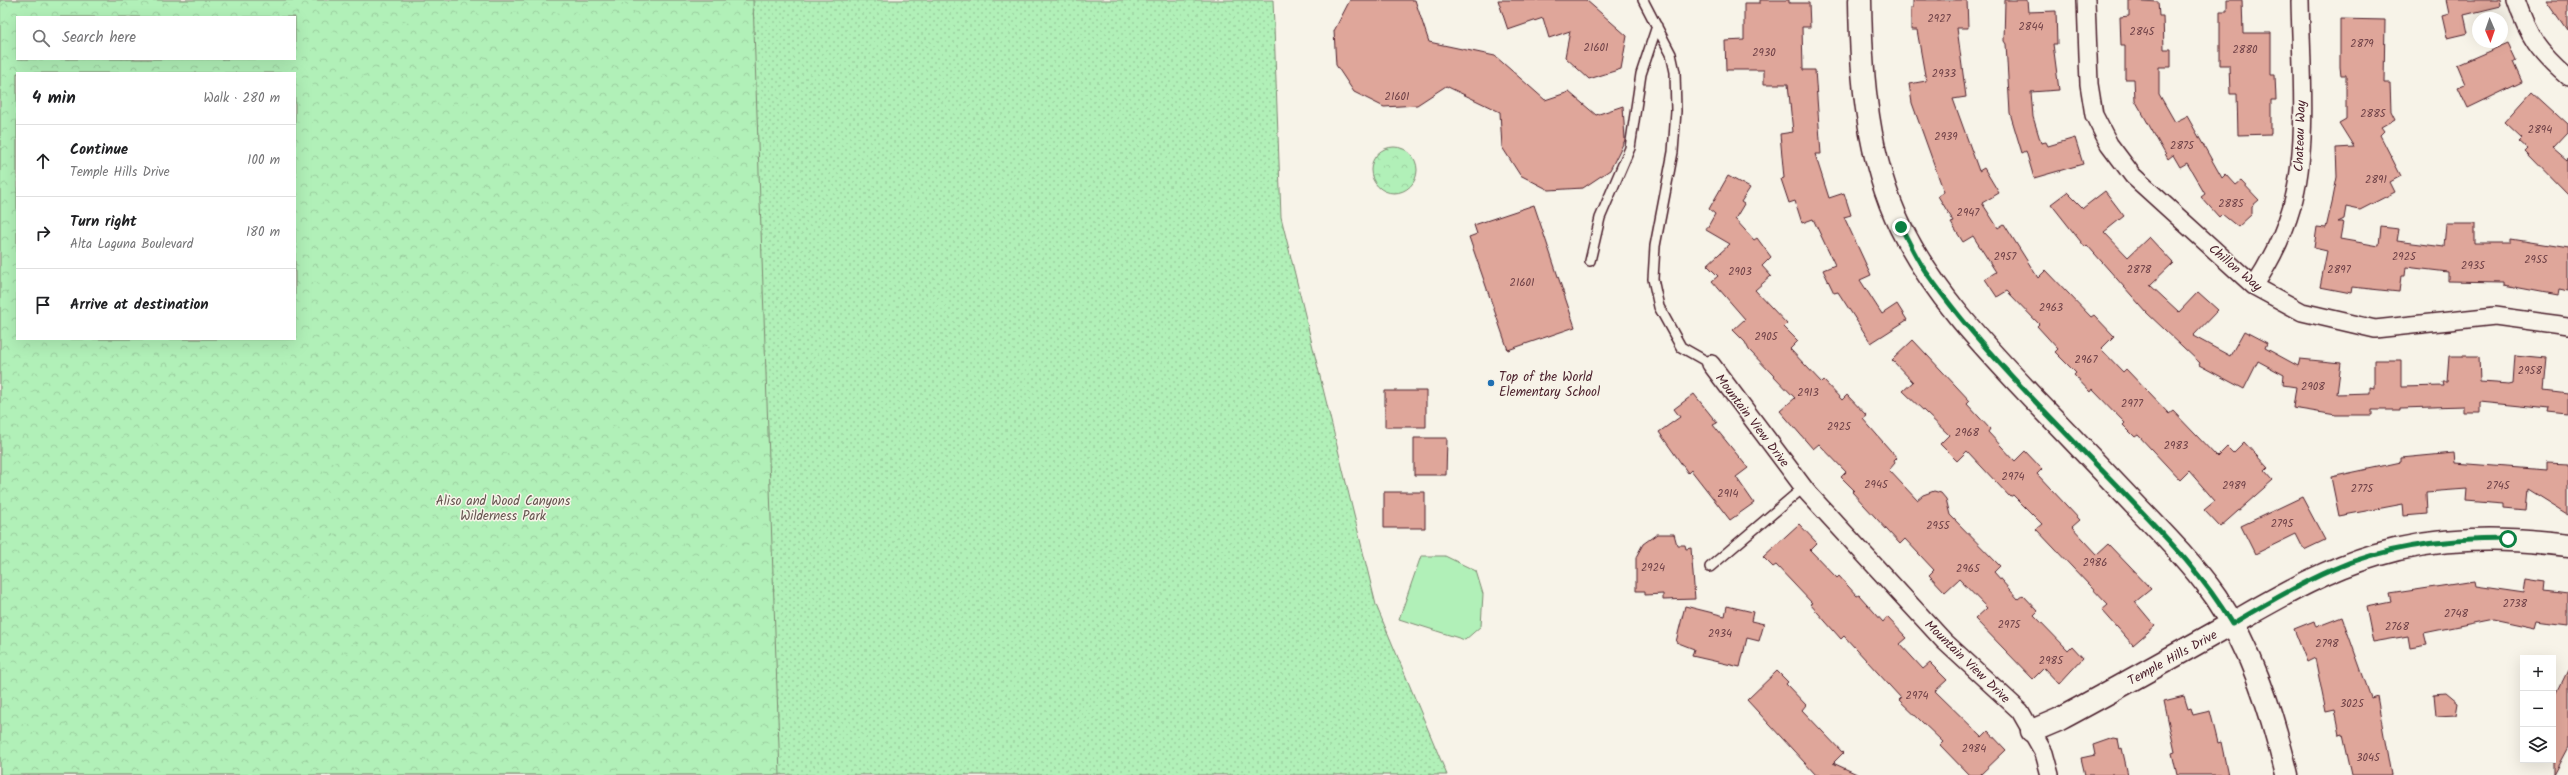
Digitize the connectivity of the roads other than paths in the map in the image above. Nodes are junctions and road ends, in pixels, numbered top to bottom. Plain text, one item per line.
1 (1643, 0) edge
2 (1860, 0) edge
3 (2086, 0) edge
4 (2300, 0) edge
5 (2516, 0) edge
6 (1657, 26) junction
7 (2568, 77) edge
8 (1590, 261) dead end
9 (2254, 286) junction
10 (2568, 326) edge
11 (1711, 364) joint
12 (1804, 487) junction
13 (2568, 545) edge
14 (1710, 567) dead end
15 (2232, 624) junction
16 (2032, 731) junction
17 (2050, 775) edge
18 (2287, 775) edge

1 - 6 lane, Mountain View Drive
2 - 15 main road
3 - 9 street, Chillon Way
4 - 9 street, Chateau Way
5 - 7 street
6 - 8 lane
6 - 11 lane, Mountain View Drive
9 - 10 street, Chillon Way
11 - 12 street, Mountain View Drive
12 - 14 lane
12 - 16 street, Mountain View Drive
13 - 15 main road, Temple Hills Drive
15 - 16 main road, Temple Hills Drive
15 - 18 main road
16 - 17 street, Mountain View Drive

